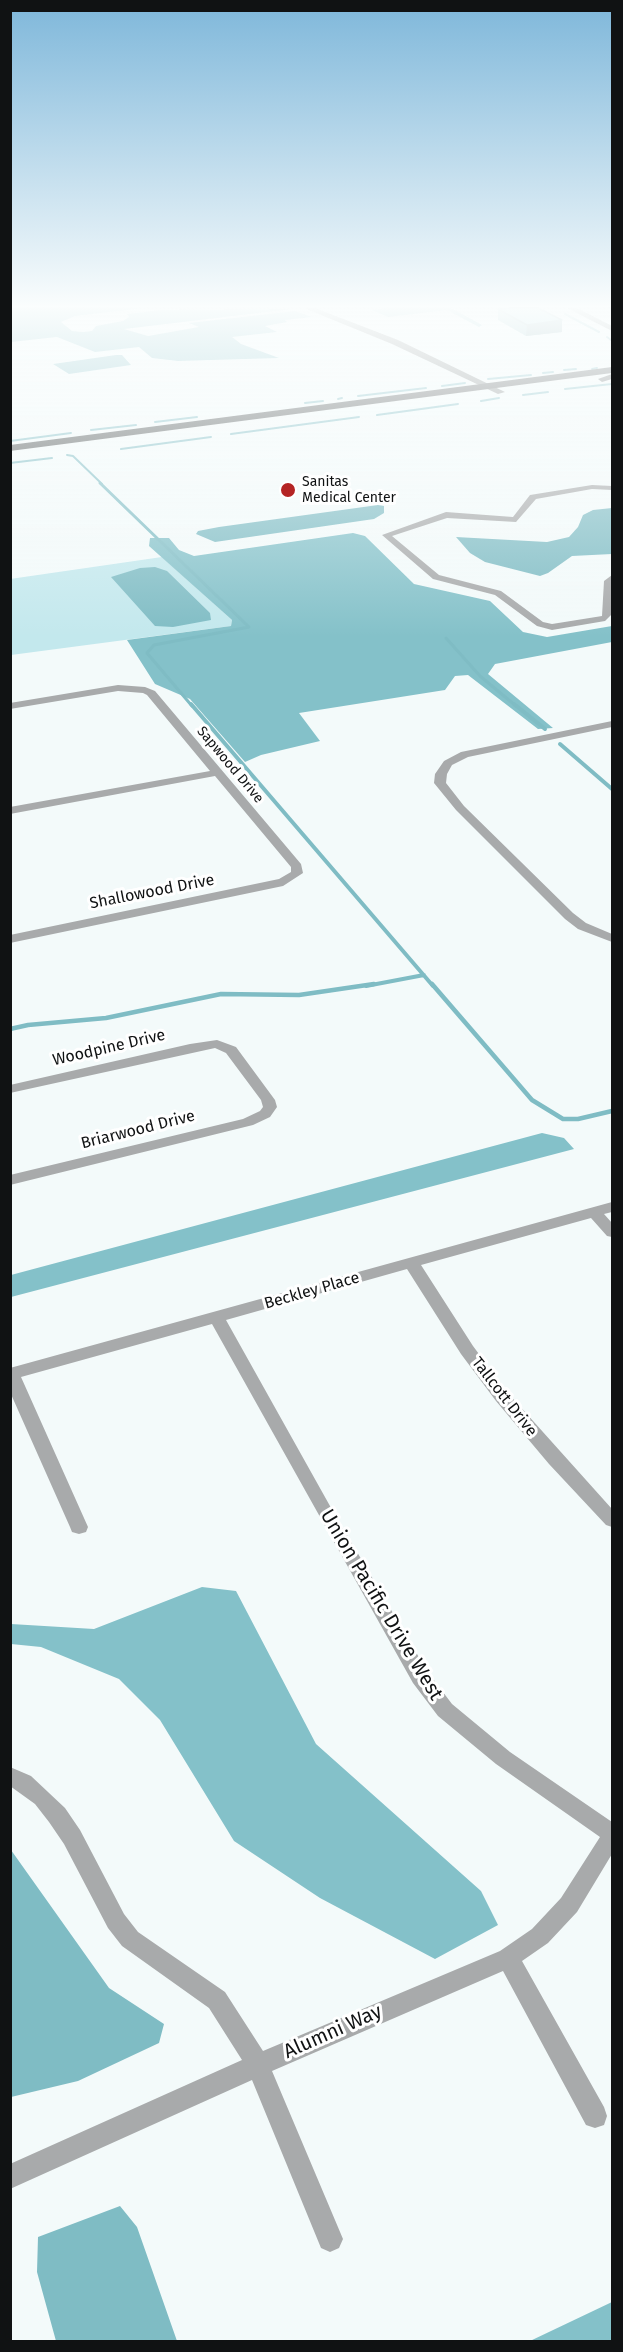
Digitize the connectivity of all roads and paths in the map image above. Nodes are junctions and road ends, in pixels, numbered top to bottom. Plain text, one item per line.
1 (268, 418) edge
2 (281, 418) edge
3 (211, 426) junction
4 (10, 448) edge
5 (10, 456) edge
6 (612, 488) edge
7 (612, 578) edge
8 (10, 706) edge
9 (612, 724) edge
10 (216, 773) junction
11 (10, 811) edge
12 (297, 873) joint
13 (10, 939) edge
14 (612, 939) edge
15 (10, 1089) edge
16 (270, 1107) joint
17 (10, 1180) edge
18 (612, 1207) edge
19 (595, 1213) junction
20 (612, 1232) edge
21 (411, 1262) junction
22 (217, 1318) junction
23 (11, 1374) edge
24 (612, 1520) edge
25 (79, 1527) dead end
26 (10, 1776) edge
27 (612, 1834) edge
28 (508, 1958) junction
29 (258, 2065) junction
30 (595, 2116) dead end
31 (10, 2177) edge
32 (330, 2239) dead end

1 - 3 highway
2 - 3 highway
3 - 4 highway
3 - 5 highway
6 - 7 street
8 - 10 street, Sapwood Drive
9 - 14 street
10 - 11 street
10 - 12 street, Sapwood Drive
12 - 13 street, Shallowood Drive
15 - 16 street, Woodpine Drive
16 - 17 street, Briarwood Drive
18 - 19 street, Beckley Place
19 - 20 street
19 - 21 street, Beckley Place
21 - 22 street, Beckley Place
21 - 24 street, Tallcott Drive
22 - 23 street, Beckley Place
22 - 27 street, Union Pacific Drive West
23 - 25 street
26 - 29 street
27 - 28 street, Alumni Way
28 - 29 street, Alumni Way
28 - 30 street
29 - 31 street, Alumni Way
29 - 32 street

